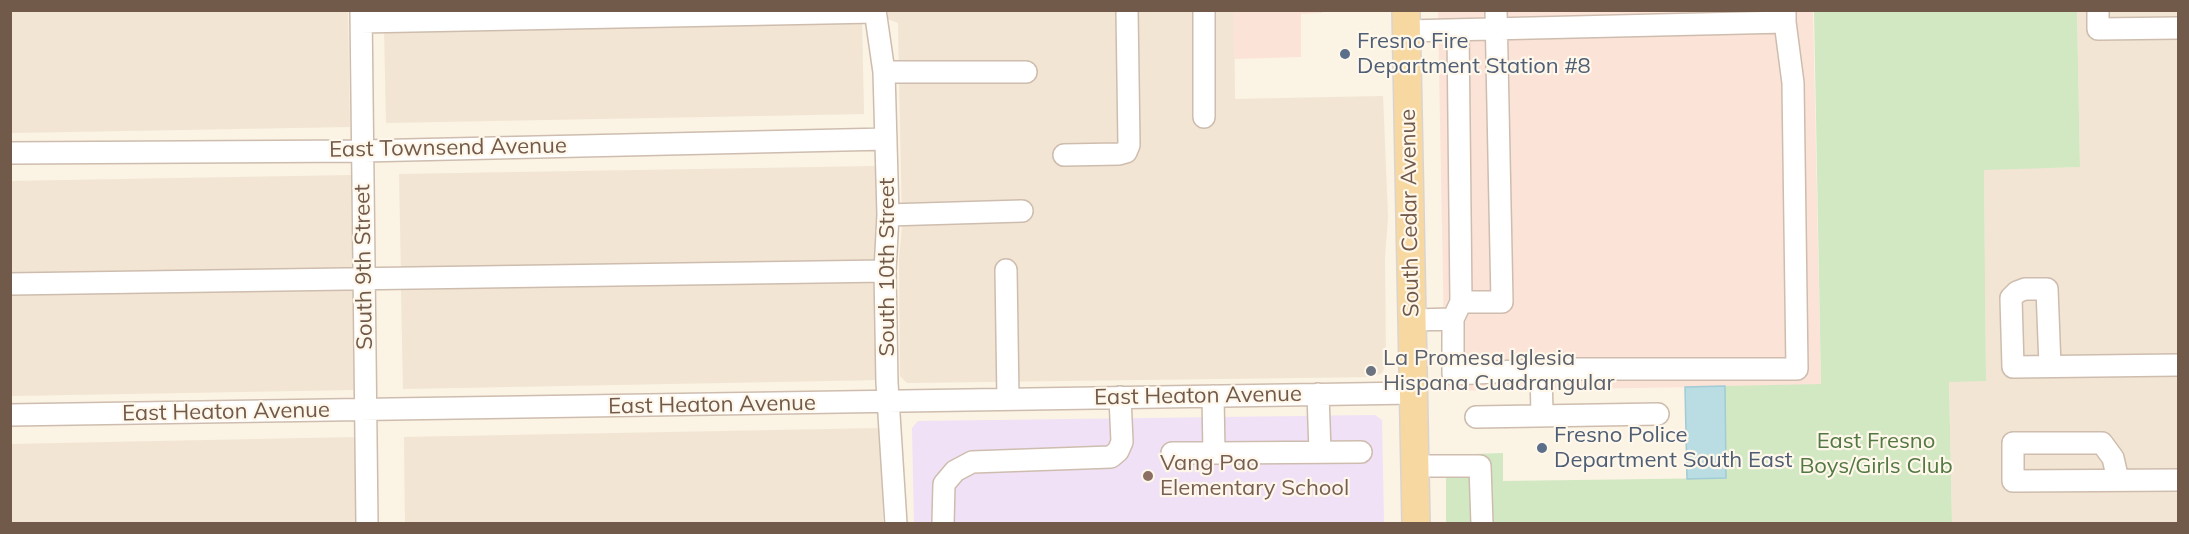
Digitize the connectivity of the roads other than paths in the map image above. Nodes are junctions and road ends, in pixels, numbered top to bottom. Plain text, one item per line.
1 (1126, 10) edge
2 (1204, 10) edge
3 (2098, 10) edge
4 (875, 11) edge
5 (361, 16) edge
6 (1785, 16) edge
7 (1654, 17) edge
8 (1699, 17) edge
9 (1742, 17) edge
10 (1562, 18) edge
11 (1608, 18) edge
12 (1496, 19) edge
13 (1406, 21) edge
14 (2178, 28) edge
15 (1458, 30) junction
16 (884, 72) junction
17 (1026, 72) dead end
18 (1204, 117) dead end
19 (886, 139) junction
20 (363, 151) junction
21 (10, 153) edge
22 (1064, 155) dead end
23 (1022, 211) dead end
24 (888, 215) junction
25 (1005, 270) dead end
26 (885, 271) junction
27 (364, 279) junction
28 (10, 284) edge
29 (1457, 311) junction
30 (1413, 321) junction
31 (2178, 365) edge
32 (2050, 366) dead end
33 (1541, 369) junction
34 (1414, 393) junction
35 (1318, 394) junction
36 (1212, 396) junction
37 (1120, 397) junction
38 (1008, 399) junction
39 (889, 402) junction
40 (366, 410) junction
41 (1658, 414) dead end
42 (1542, 415) junction
43 (10, 416) edge
44 (1476, 417) dead end
45 (1320, 452) junction
46 (1361, 452) dead end
47 (1172, 453) dead end
48 (1214, 453) junction
49 (1415, 466) junction
50 (2118, 480) junction
51 (2178, 480) edge
52 (367, 524) edge
53 (897, 524) edge
54 (943, 524) edge
55 (1416, 524) edge
56 (1482, 524) edge

1 - 22 street
2 - 18 street
3 - 14 street
4 - 5 street
4 - 16 street, South 10th Street
5 - 20 street, South 9th Street
6 - 9 street
6 - 33 street
7 - 8 street
7 - 11 street
8 - 9 street
10 - 11 street
10 - 12 street
12 - 15 street
12 - 29 street
13 - 15 street
13 - 30 main road, South Cedar Avenue
15 - 29 street
16 - 17 street
16 - 19 street, South 10th Street
19 - 20 street, East Townsend Avenue
19 - 24 street, South 10th Street
20 - 21 street, East Townsend Avenue
20 - 27 street, South 9th Street
23 - 24 street
24 - 26 street, South 10th Street
25 - 38 street
26 - 27 street
26 - 39 street, South 10th Street
27 - 28 street
27 - 40 street, South 9th Street
29 - 30 street
29 - 33 street
30 - 34 main road, South Cedar Avenue
31 - 32 street
33 - 42 street
34 - 35 street, East Heaton Avenue
34 - 49 main road, South Cedar Avenue
35 - 36 street, East Heaton Avenue
35 - 45 street
36 - 37 street, East Heaton Avenue
36 - 48 street
37 - 38 street, East Heaton Avenue
37 - 54 street
38 - 39 street, East Heaton Avenue
39 - 40 street, East Heaton Avenue
39 - 53 street, South 10th Street
40 - 43 street, East Heaton Avenue
40 - 52 street, South 9th Street
41 - 42 street
42 - 44 street
45 - 46 street
45 - 48 street
47 - 48 street
49 - 55 main road, South Cedar Avenue
49 - 56 street
50 - 50 street
50 - 51 street

